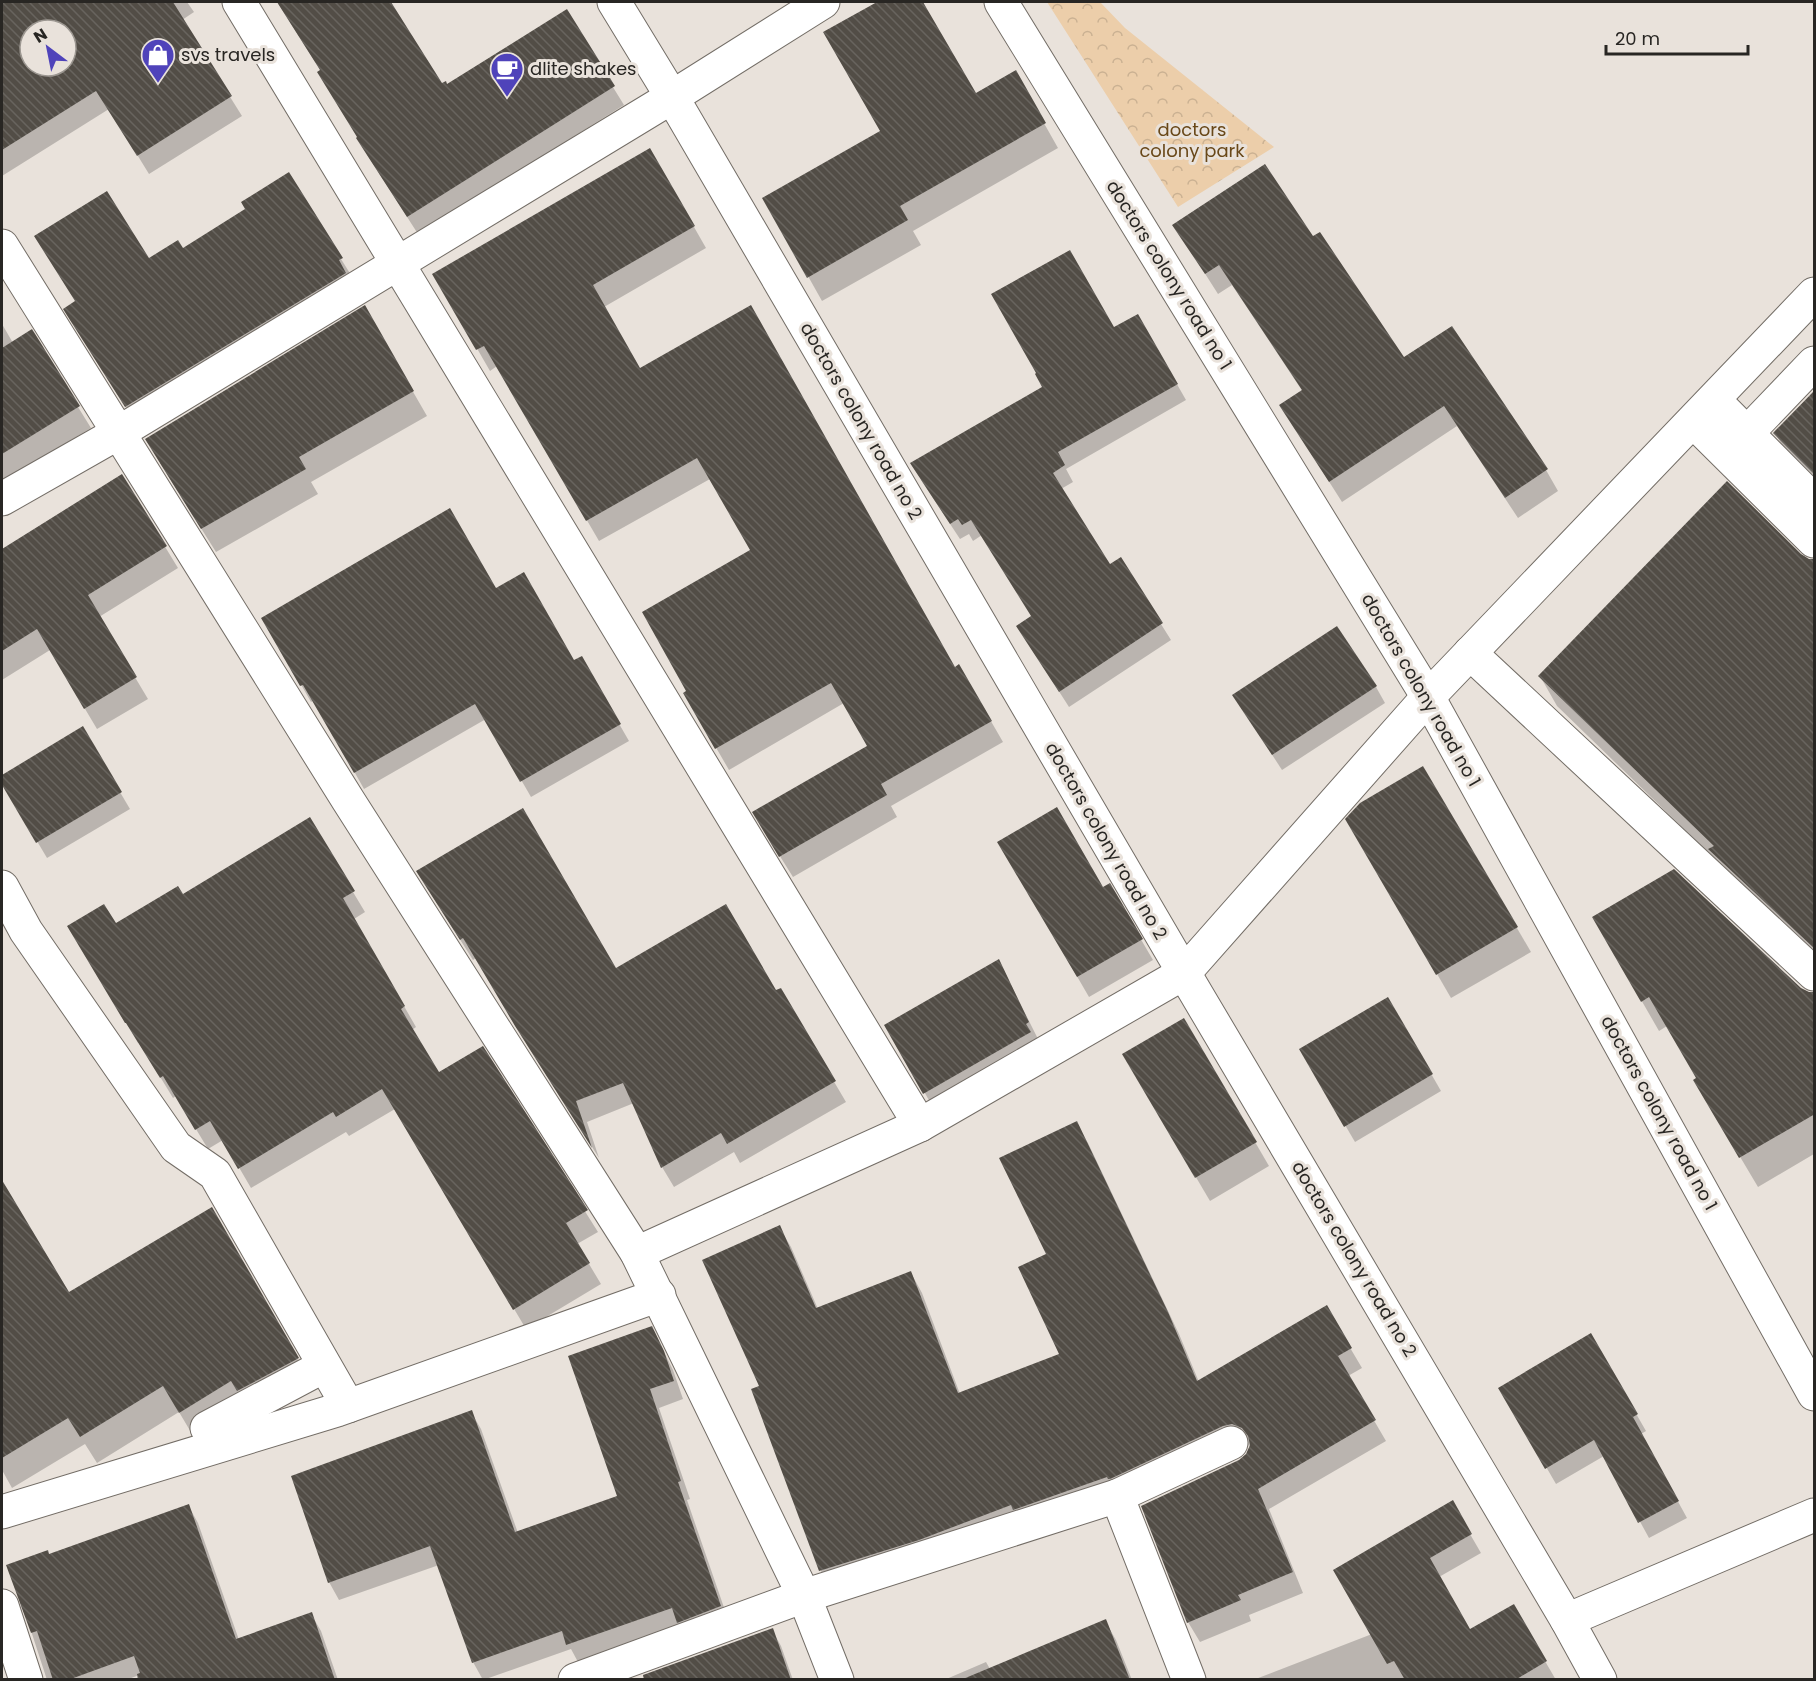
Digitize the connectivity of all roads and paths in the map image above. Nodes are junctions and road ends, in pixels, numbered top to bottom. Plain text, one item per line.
1 (239, 2) edge
2 (614, 2) edge
3 (823, 2) edge
4 (1001, 2) edge
5 (672, 97) junction
6 (2, 246) edge
7 (398, 263) junction
8 (1815, 294) edge
9 (1815, 363) edge
10 (1704, 411) junction
11 (118, 433) junction
12 (1747, 433) junction
13 (2, 499) edge
14 (1815, 501) edge
15 (1815, 540) edge
16 (1470, 653) junction
17 (1428, 697) junction
18 (2, 887) edge
19 (1184, 973) junction
20 (1815, 974) edge
21 (920, 1125) junction
22 (637, 1253) junction
23 (659, 1295) junction
24 (324, 1366) junction
25 (1815, 1394) edge
26 (258, 1401) junction
27 (348, 1406) junction
28 (207, 1428) dead end
29 (275, 1428) junction
30 (1231, 1443) dead end
31 (1117, 1496) junction
32 (2, 1512) edge
33 (1815, 1515) edge
34 (804, 1596) junction
35 (2, 1606) edge
36 (1567, 1620) junction
37 (8, 1650) edge
38 (26, 1680) edge
39 (575, 1680) edge
40 (837, 1680) edge
41 (1188, 1680) edge
42 (1600, 1680) edge

1 - 7 street
2 - 5 street, doctors colony road no 2
3 - 5 street
4 - 17 street, doctors colony road no 1
5 - 7 street
5 - 19 street, doctors colony road no 2
6 - 11 street
7 - 11 street
7 - 21 street
8 - 10 street
9 - 12 street
10 - 12 street
10 - 15 street
10 - 16 street
11 - 13 street
11 - 22 street
12 - 14 street
16 - 17 street
16 - 20 street
17 - 19 street
17 - 25 street, doctors colony road no 1
18 - 24 street
19 - 21 street
19 - 36 street, doctors colony road no 2
21 - 22 street
22 - 23 street
23 - 27 street
23 - 34 street
24 - 26 street
24 - 27 street
26 - 28 street
26 - 29 street
27 - 29 street
29 - 32 street
30 - 31 street
31 - 34 street
31 - 41 street
33 - 36 street
34 - 39 street
34 - 40 street
35 - 37 street
36 - 42 street, doctors colony road no 2
37 - 38 street

